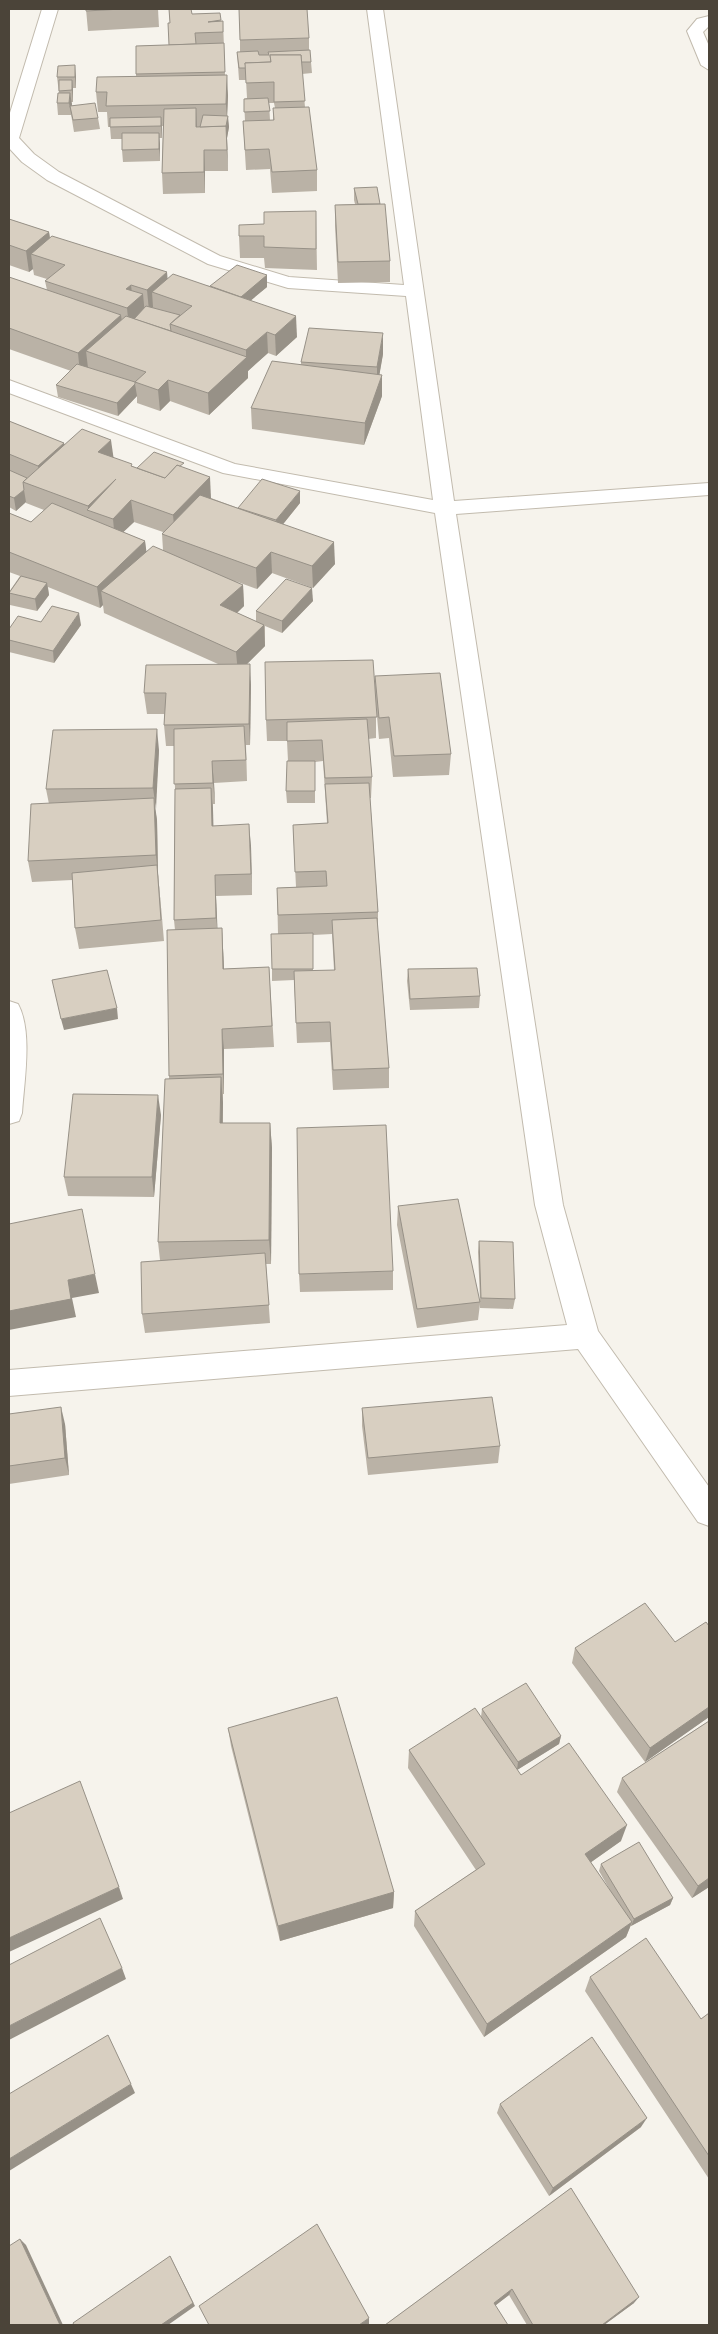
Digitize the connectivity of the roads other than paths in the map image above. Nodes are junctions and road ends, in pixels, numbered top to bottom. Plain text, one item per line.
1 (50, 9) edge
2 (375, 9) edge
3 (709, 20) edge
4 (709, 65) edge
5 (9, 138) edge
6 (414, 291) junction
7 (9, 386) edge
8 (709, 489) edge
9 (445, 508) junction
10 (9, 1011) edge
11 (9, 1113) edge
12 (585, 1336) junction
13 (9, 1383) edge
14 (709, 1512) edge

1 - 5 street
2 - 6 street
3 - 4 street
5 - 6 street
6 - 9 street
7 - 9 street
8 - 9 street
9 - 12 street
10 - 11 street
12 - 13 street
12 - 14 street

